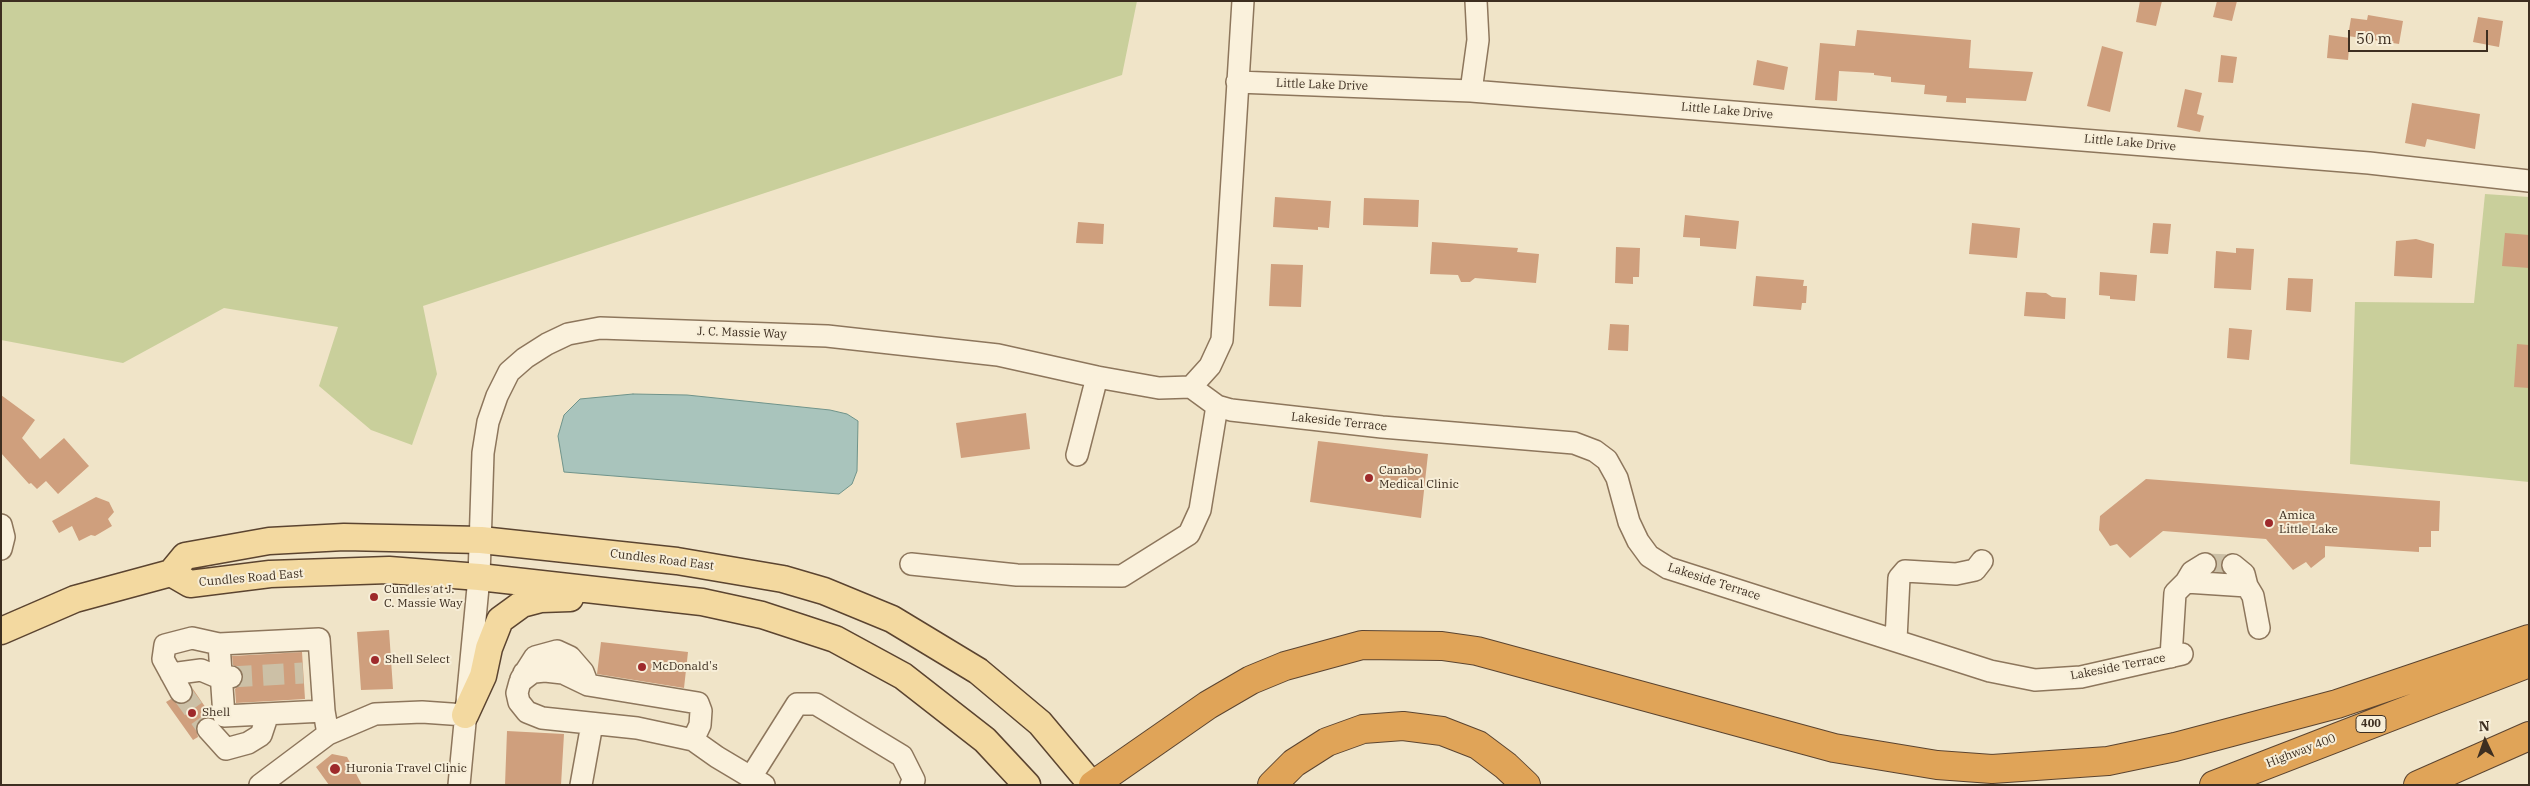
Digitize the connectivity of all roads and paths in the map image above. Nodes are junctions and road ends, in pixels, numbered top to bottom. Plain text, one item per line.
1 (1243, 1) edge
2 (1476, 1) edge
3 (1237, 82) junction
4 (1471, 91) junction
5 (2529, 181) edge
6 (1097, 377) junction
7 (1191, 387) junction
8 (1217, 406) junction
9 (1078, 455) dead end
10 (1, 525) edge
11 (481, 540) junction
12 (1, 549) edge
13 (1982, 561) dead end
14 (911, 564) dead end
15 (2205, 564) tunnel mouth
16 (2233, 565) dead end
17 (171, 572) junction
18 (479, 577) junction
19 (2186, 582) junction
20 (2247, 586) junction
21 (628, 593) junction
22 (2259, 628) dead end
23 (1, 630) edge
24 (2529, 639) edge
25 (1896, 640) junction
26 (219, 644) junction
27 (2529, 663) edge
28 (226, 677) junction
29 (324, 711) junction
30 (268, 714) junction
31 (465, 715) junction
32 (592, 724) junction
33 (208, 730) tunnel mouth
34 (328, 734) junction
35 (2529, 736) edge
36 (693, 740) junction
37 (757, 781) edge
38 (260, 785) edge
39 (459, 785) edge
40 (581, 785) edge
41 (911, 785) edge
42 (1027, 785) edge
43 (1093, 785) edge
44 (1272, 785) edge
45 (1526, 785) edge
46 (2214, 785) edge
47 (2418, 785) edge

1 - 3 street
2 - 4 street
3 - 4 street, Little Lake Drive
3 - 7 street
4 - 5 street, Little Lake Drive
6 - 7 street, J. C. Massie Way
6 - 9 street
6 - 11 street, J. C. Massie Way
7 - 8 street, Lakeside Terrace
8 - 14 street
8 - 25 street, Lakeside Terrace
10 - 12 street
11 - 17 main road, Cundles Road East
11 - 18 street, J. C. Massie Way
11 - 43 main road, Cundles Road East
13 - 25 street
15 - 19 street
16 - 20 street
17 - 18 main road, Cundles Road East
17 - 23 main road, Cundles Road East
18 - 21 main road, Cundles Road East
18 - 31 street, J. C. Massie Way
19 - 20 street
19 - 25 street, Lakeside Terrace
20 - 22 street
21 - 31 main road
21 - 42 main road, Cundles Road East
24 - 43 highway
26 - 28 street
26 - 28 street
26 - 29 street
27 - 46 highway, Highway 400 / 400
28 - 30 street
29 - 30 street
29 - 34 street
30 - 33 street
31 - 34 street
31 - 39 street, J. C. Massie Way
32 - 36 street
32 - 36 street
32 - 40 street
34 - 38 street
35 - 47 highway
36 - 37 street
37 - 41 street
44 - 45 highway

